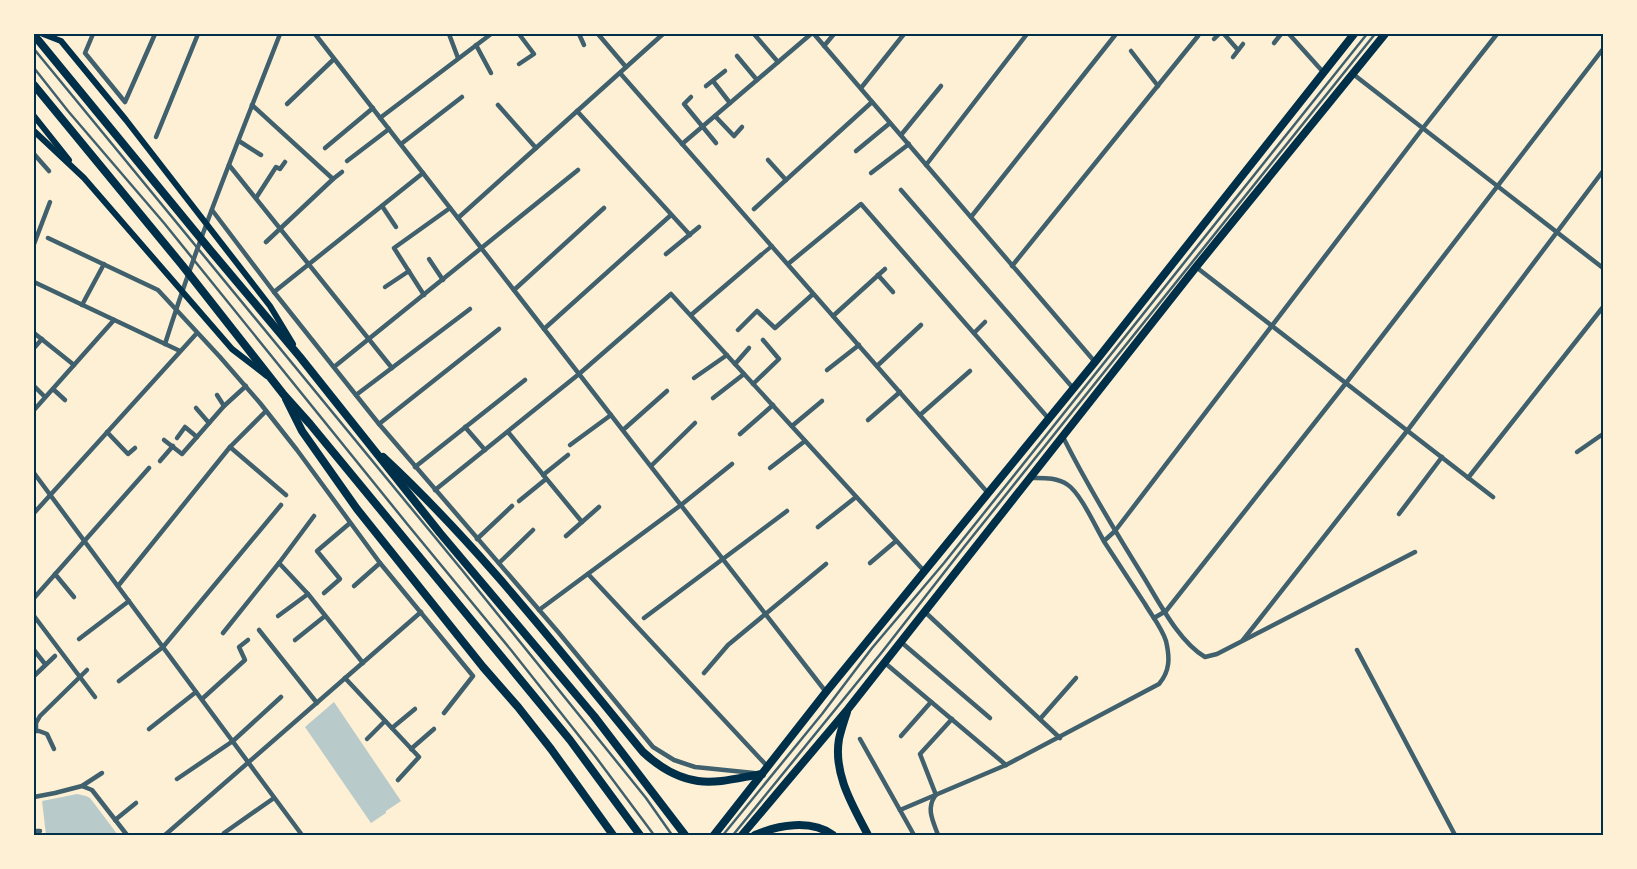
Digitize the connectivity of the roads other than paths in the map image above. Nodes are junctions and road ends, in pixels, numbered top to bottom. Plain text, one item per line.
1 (34, 34) edge
2 (43, 34) edge
3 (93, 34) edge
4 (155, 34) edge
5 (198, 34) edge
6 (280, 34) edge
7 (315, 34) edge
8 (449, 34) edge
9 (491, 34) edge
10 (519, 34) edge
11 (578, 34) edge
12 (598, 34) edge
13 (653, 34) edge
14 (663, 34) edge
15 (754, 34) edge
16 (813, 34) edge
17 (834, 34) edge
18 (904, 34) edge
19 (1027, 34) edge
20 (1116, 34) edge
21 (1219, 34) edge
22 (1224, 34) edge
23 (1281, 34) edge
24 (1289, 34) edge
25 (1354, 34) edge
26 (1367, 34) edge
27 (1375, 34) edge
28 (1385, 34) edge
29 (1497, 34) edge
30 (1198, 36) dead end
31 (658, 39) junction
32 (1214, 39) dead end
33 (1274, 43) dead end
34 (1243, 44) dead end
35 (476, 45) junction
36 (584, 45) dead end
37 (824, 46) junction
38 (34, 49) edge
39 (1603, 49) edge
40 (1238, 50) junction
41 (1131, 51) dead end
42 (737, 56) dead end
43 (1233, 57) dead end
44 (458, 58) junction
45 (334, 59) junction
46 (778, 62) junction
47 (519, 64) dead end
48 (626, 67) junction
49 (34, 68) edge
50 (725, 71) dead end
51 (620, 72) junction
52 (491, 73) dead end
53 (1324, 73) junction
54 (1353, 74) junction
55 (757, 80) junction
56 (713, 81) junction
57 (34, 85) edge
58 (706, 86) dead end
59 (941, 86) dead end
60 (1158, 86) junction
61 (860, 88) junction
62 (462, 97) dead end
63 (691, 97) dead end
64 (872, 102) junction
65 (730, 103) junction
66 (288, 104) dead end
67 (252, 105) junction
68 (498, 105) dead end
69 (373, 108) junction
70 (577, 111) junction
71 (34, 116) edge
72 (715, 116) junction
73 (380, 118) junction
74 (890, 122) junction
75 (702, 126) junction
76 (742, 127) dead end
77 (1423, 128) junction
78 (388, 129) junction
79 (34, 131) edge
80 (901, 135) junction
81 (156, 137) dead end
82 (238, 141) junction
83 (716, 143) dead end
84 (401, 144) junction
85 (682, 144) junction
86 (908, 144) junction
87 (325, 148) dead end
88 (536, 148) junction
89 (856, 151) dead end
90 (34, 154) edge
91 (261, 155) dead end
92 (768, 160) dead end
93 (348, 161) dead end
94 (284, 162) dead end
95 (229, 165) junction
96 (926, 166) junction
97 (578, 170) dead end
98 (49, 171) dead end
99 (1603, 171) edge
100 (342, 172) dead end
101 (423, 173) junction
102 (871, 173) dead end
103 (84, 178) junction
104 (333, 179) junction
105 (786, 180) junction
106 (1497, 186) junction
107 (901, 190) dead end
108 (256, 198) junction
109 (50, 202) dead end
110 (382, 206) junction
111 (450, 208) junction
112 (604, 208) dead end
113 (754, 209) dead end
114 (212, 210) junction
115 (672, 215) junction
116 (971, 217) junction
117 (458, 218) junction
118 (396, 227) dead end
119 (700, 227) dead end
120 (280, 228) junction
121 (1557, 232) junction
122 (690, 235) junction
123 (48, 238) dead end
124 (266, 242) dead end
125 (34, 244) edge
126 (772, 246) junction
127 (482, 249) junction
128 (666, 254) dead end
129 (761, 256) joint
130 (430, 259) dead end
131 (104, 264) junction
132 (309, 264) junction
133 (788, 264) junction
134 (1012, 266) junction
135 (1196, 268) junction
136 (1603, 268) edge
137 (885, 269) dead end
138 (409, 271) junction
139 (878, 275) junction
140 (443, 280) junction
141 (34, 282) edge
142 (385, 287) dead end
143 (514, 290) junction
144 (274, 292) junction
145 (893, 292) dead end
146 (814, 294) junction
147 (424, 295) junction
148 (82, 305) junction
149 (1603, 307) edge
150 (470, 308) dead end
151 (176, 310) junction
152 (690, 315) junction
153 (833, 316) junction
154 (114, 320) junction
155 (985, 322) dead end
156 (921, 325) dead end
157 (1272, 326) junction
158 (499, 329) dead end
159 (544, 329) junction
160 (738, 330) dead end
161 (34, 333) edge
162 (197, 333) junction
163 (974, 333) junction
164 (42, 339) junction
165 (369, 339) junction
166 (763, 340) dead end
167 (165, 344) junction
168 (859, 345) junction
169 (34, 348) edge
170 (749, 348) dead end
171 (180, 351) junction
172 (727, 355) junction
173 (300, 357) junction
174 (1095, 362) junction
175 (735, 364) junction
176 (74, 365) junction
177 (877, 366) junction
178 (334, 367) junction
179 (392, 368) junction
180 (827, 370) dead end
181 (970, 371) dead end
182 (579, 374) junction
183 (744, 374) junction
184 (694, 378) dead end
185 (525, 380) dead end
186 (274, 382) junction
187 (1346, 383) junction
188 (753, 384) junction
189 (34, 386) edge
190 (246, 386) junction
191 (1073, 388) junction
192 (52, 389) junction
193 (667, 391) dead end
194 (900, 392) junction
195 (284, 395) junction
196 (356, 395) junction
197 (217, 396) dead end
198 (46, 397) junction
199 (713, 398) dead end
200 (65, 400) dead end
201 (822, 401) dead end
202 (773, 405) junction
203 (224, 406) junction
204 (196, 408) dead end
205 (34, 410) edge
206 (266, 410) junction
207 (610, 414) junction
208 (920, 416) junction
209 (1049, 419) junction
210 (868, 420) dead end
211 (209, 423) junction
212 (696, 423) dead end
213 (380, 424) junction
214 (792, 426) junction
215 (465, 427) junction
216 (623, 430) junction
217 (1407, 431) junction
218 (108, 432) junction
219 (508, 432) junction
220 (740, 434) dead end
221 (1603, 434) edge
222 (197, 437) junction
223 (1063, 437) junction
224 (176, 438) dead end
225 (164, 440) dead end
226 (806, 441) junction
227 (570, 445) dead end
228 (173, 446) junction
229 (230, 447) junction
230 (135, 448) dead end
231 (373, 448) junction
232 (485, 450) junction
233 (1577, 452) dead end
234 (568, 455) dead end
235 (1442, 457) junction
236 (160, 461) dead end
237 (732, 464) dead end
238 (651, 466) junction
239 (415, 467) junction
240 (149, 468) dead end
241 (770, 468) dead end
242 (34, 473) edge
243 (545, 477) junction
244 (1031, 478) junction
245 (1468, 478) junction
246 (435, 490) junction
247 (988, 493) junction
248 (286, 494) dead end
249 (50, 495) junction
250 (856, 496) junction
251 (1493, 497) dead end
252 (519, 501) dead end
253 (281, 505) dead end
254 (681, 505) junction
255 (512, 506) dead end
256 (599, 507) dead end
257 (787, 511) dead end
258 (34, 513) edge
259 (1399, 514) dead end
260 (314, 516) dead end
261 (582, 522) junction
262 (350, 523) junction
263 (818, 527) dead end
264 (534, 530) dead end
265 (1115, 531) junction
266 (566, 536) dead end
267 (477, 539) junction
268 (85, 541) junction
269 (896, 541) junction
270 (1104, 541) junction
271 (1415, 552) dead end
272 (723, 559) junction
273 (380, 563) junction
274 (498, 563) junction
275 (870, 563) dead end
276 (279, 564) junction
277 (826, 564) dead end
278 (925, 572) junction
279 (56, 574) junction
280 (588, 574) junction
281 (118, 586) junction
282 (354, 586) dead end
283 (324, 593) dead end
284 (308, 594) junction
285 (34, 598) edge
286 (74, 598) dead end
287 (129, 601) junction
288 (539, 610) junction
289 (421, 612) junction
290 (925, 612) junction
291 (1166, 612) junction
292 (765, 614) junction
293 (34, 616) edge
294 (278, 616) dead end
295 (325, 616) junction
296 (644, 618) dead end
297 (1154, 618) junction
298 (258, 630) dead end
299 (223, 633) dead end
300 (79, 639) dead end
301 (248, 640) dead end
302 (295, 640) dead end
303 (1243, 640) junction
304 (901, 642) junction
305 (163, 647) junction
306 (34, 650) edge
307 (1357, 650) dead end
308 (55, 656) dead end
309 (363, 663) junction
310 (885, 663) junction
311 (45, 664) junction
312 (87, 670) dead end
313 (704, 673) dead end
314 (34, 676) edge
315 (79, 677) junction
316 (345, 678) junction
317 (1076, 678) dead end
318 (119, 681) dead end
319 (196, 692) junction
320 (826, 692) junction
321 (95, 697) dead end
322 (281, 697) dead end
323 (202, 699) junction
324 (931, 702) junction
325 (317, 703) junction
326 (415, 709) dead end
327 (848, 709) junction
328 (444, 713) dead end
329 (990, 718) dead end
330 (952, 719) junction
331 (1040, 719) junction
332 (385, 721) junction
333 (392, 728) junction
334 (434, 728) dead end
335 (149, 729) dead end
336 (35, 730) edge
337 (901, 736) dead end
338 (1060, 738) junction
339 (367, 739) dead end
340 (860, 739) dead end
341 (233, 741) junction
342 (411, 748) junction
343 (54, 749) dead end
344 (248, 763) junction
345 (1006, 765) junction
346 (768, 767) junction
347 (102, 772) dead end
348 (762, 774) junction
349 (177, 780) dead end
350 (398, 780) dead end
351 (82, 786) junction
352 (936, 795) junction
353 (34, 797) edge
354 (274, 798) junction
355 (136, 803) dead end
356 (900, 810) junction
357 (115, 820) junction
358 (40, 831) dead end
359 (34, 832) edge
360 (224, 833) dead end
361 (127, 835) edge
362 (165, 835) edge
363 (302, 835) edge
364 (613, 835) edge
365 (640, 835) edge
366 (654, 835) edge
367 (672, 835) edge
368 (685, 835) edge
369 (714, 835) edge
370 (723, 835) edge
371 (733, 835) edge
372 (742, 835) edge
373 (755, 835) edge
374 (833, 835) edge
375 (868, 835) edge
376 (914, 835) edge
377 (930, 835) edge
378 (937, 835) edge
379 (1455, 835) edge

1 - 173 main road
2 - 173 main road
3 - 4 street
5 - 81 street
6 - 67 street
7 - 45 street
8 - 44 street
9 - 35 street
10 - 47 street
11 - 36 street
12 - 48 street
13 - 31 street
14 - 31 street
15 - 46 street
16 - 37 street
16 - 46 street
17 - 37 street
18 - 61 street
19 - 96 street
20 - 116 street
21 - 32 street
22 - 40 street
23 - 33 street
24 - 53 street
25 - 53 main road
26 - 370 lane
27 - 371 lane
28 - 54 main road
29 - 77 street
30 - 60 street
31 - 48 street
34 - 40 street
35 - 44 street
35 - 52 street
37 - 61 street
38 - 367 lane
39 - 106 street
40 - 43 street
41 - 60 street
42 - 55 street
44 - 73 street
45 - 66 street
45 - 69 street
46 - 55 street
48 - 51 street
49 - 366 lane
50 - 56 street
51 - 70 street
51 - 85 street
53 - 174 main road
54 - 77 street
54 - 135 main road
55 - 65 street
56 - 58 street
56 - 65 street
57 - 186 main road
59 - 80 street
60 - 134 street
61 - 64 street
62 - 84 street
63 - 75 street
64 - 74 street
64 - 105 street
65 - 72 street
67 - 82 street
67 - 104 street
68 - 88 street
69 - 73 street
69 - 87 street
70 - 88 street
70 - 115 street
71 - 103 main road
72 - 75 street
72 - 76 street
73 - 78 street
74 - 80 street
74 - 89 street
75 - 83 street
75 - 85 street
77 - 106 street
77 - 157 street
78 - 84 street
78 - 93 street
79 - 103 main road
80 - 86 street
82 - 91 street
82 - 95 street
84 - 101 street
85 - 126 street
86 - 96 street
86 - 102 street
88 - 117 street
90 - 98 street
92 - 105 street
94 - 108 street
95 - 108 street
95 - 114 street
96 - 116 street
97 - 127 street
99 - 121 street
100 - 104 street
101 - 110 street
101 - 111 street
103 - 186 main road
104 - 120 street
105 - 113 street
106 - 121 street
106 - 187 street
107 - 191 street
108 - 120 street
109 - 125 street
110 - 118 street
110 - 132 street
111 - 117 street
111 - 138 street
112 - 143 street
114 - 144 street
114 - 151 street
115 - 122 street
115 - 159 street
116 - 134 street
117 - 127 street
119 - 122 street
120 - 124 street
120 - 132 street
121 - 136 street
121 - 217 street
122 - 128 street
123 - 131 street
126 - 129 street
126 - 133 street
127 - 140 street
127 - 143 street
129 - 152 street
130 - 140 street
131 - 148 street
131 - 151 street
132 - 144 street
132 - 165 street
133 - 146 street
133 - 163 street
134 - 174 street
135 - 157 street
135 - 223 main road
137 - 139 street
138 - 142 street
138 - 147 street
139 - 145 street
139 - 153 street
140 - 147 street
141 - 148 street
143 - 159 street
144 - 178 street
146 - 153 street
146 - 160 street
147 - 165 street
148 - 154 street
149 - 245 street
150 - 179 street
151 - 162 street
151 - 167 street
152 - 172 street
152 - 182 street
153 - 168 street
154 - 167 street
154 - 176 street
155 - 163 street
156 - 177 street
157 - 187 street
157 - 265 street
158 - 213 street
159 - 182 street
161 - 164 street
162 - 171 street
162 - 190 street
163 - 209 street
164 - 169 street
164 - 176 street
165 - 178 street
165 - 179 street
166 - 188 street
167 - 171 street
168 - 177 street
168 - 180 street
170 - 175 street
171 - 218 street
172 - 175 street
172 - 184 street
173 - 231 main road
174 - 191 main road
175 - 183 street
176 - 192 street
177 - 194 street
178 - 196 street
179 - 196 street
181 - 208 street
182 - 207 street
182 - 219 street
183 - 188 street
183 - 199 street
185 - 215 street
186 - 195 main road
187 - 217 street
187 - 291 street
188 - 202 street
189 - 198 street
190 - 203 street
190 - 206 street
191 - 209 main road
192 - 198 street
192 - 200 street
193 - 216 street
194 - 208 street
194 - 210 street
195 - 364 main road
195 - 365 main road
196 - 213 street
197 - 203 street
198 - 205 street
201 - 214 street
202 - 214 street
202 - 220 street
203 - 211 street
204 - 211 street
206 - 229 street
206 - 262 street
207 - 216 street
207 - 227 street
208 - 247 street
209 - 247 main road
211 - 222 street
212 - 238 street
213 - 239 street
214 - 226 street
215 - 232 street
215 - 239 street
216 - 238 street
217 - 235 street
217 - 303 street
218 - 230 street
218 - 249 street
219 - 232 street
219 - 243 street
221 - 233 street
222 - 224 street
222 - 228 street
223 - 244 main road
223 - 265 street
225 - 228 street
226 - 241 street
226 - 250 street
228 - 236 street
229 - 248 street
229 - 281 street
231 - 348 main road
231 - 368 main road
232 - 246 street
234 - 243 street
235 - 245 street
235 - 259 street
237 - 254 street
238 - 254 street
239 - 246 street
240 - 268 street
242 - 249 street
243 - 252 street
243 - 261 street
244 - 270 street
244 - 290 main road
245 - 251 street
246 - 267 street
247 - 278 main road
249 - 258 street
249 - 268 street
250 - 263 street
250 - 269 street
253 - 305 street
254 - 272 street
254 - 280 street
255 - 267 street
256 - 261 street
257 - 272 street
260 - 276 street
261 - 266 street
262 - 273 street
262 - 283 street
264 - 274 street
265 - 270 street
265 - 291 street
267 - 274 street
268 - 279 street
268 - 281 street
269 - 275 street
269 - 278 street
270 - 297 street
271 - 303 street
272 - 292 street
272 - 296 street
273 - 282 street
273 - 289 street
274 - 288 street
276 - 284 street
276 - 299 street
277 - 292 street
278 - 320 main road
279 - 285 street
279 - 286 street
280 - 288 street
280 - 346 street
281 - 287 street
284 - 294 street
284 - 295 street
287 - 300 street
287 - 305 street
288 - 348 street
289 - 309 street
289 - 328 street
290 - 304 main road
290 - 331 street
291 - 297 street
291 - 303 street
292 - 313 street
292 - 320 street
293 - 315 street
295 - 302 street
295 - 309 street
297 - 338 street
298 - 325 street
301 - 323 street
304 - 310 main road
304 - 329 street
305 - 318 street
305 - 319 street
306 - 311 street
307 - 379 street
308 - 311 street
309 - 316 street
310 - 324 street
310 - 327 main road
311 - 314 street
312 - 315 street
315 - 321 street
315 - 336 street
316 - 325 street
316 - 332 street
317 - 331 street
319 - 323 street
319 - 335 street
320 - 346 main road
322 - 341 street
323 - 341 street
324 - 330 street
324 - 337 street
325 - 344 street
326 - 333 street
327 - 372 main road
327 - 375 main road
330 - 345 street
330 - 352 street
331 - 338 street
332 - 333 street
332 - 339 street
333 - 342 street
334 - 342 street
336 - 343 street
338 - 345 street
340 - 356 street
341 - 344 street
341 - 349 street
342 - 350 street
344 - 354 street
344 - 362 street
345 - 352 street
346 - 348 main road
347 - 351 street
348 - 369 main road
351 - 353 street
351 - 357 street
352 - 356 street
352 - 378 street
354 - 360 street
354 - 363 street
355 - 357 street
356 - 376 street
357 - 361 street
358 - 359 street
373 - 374 main road
377 - 378 street

